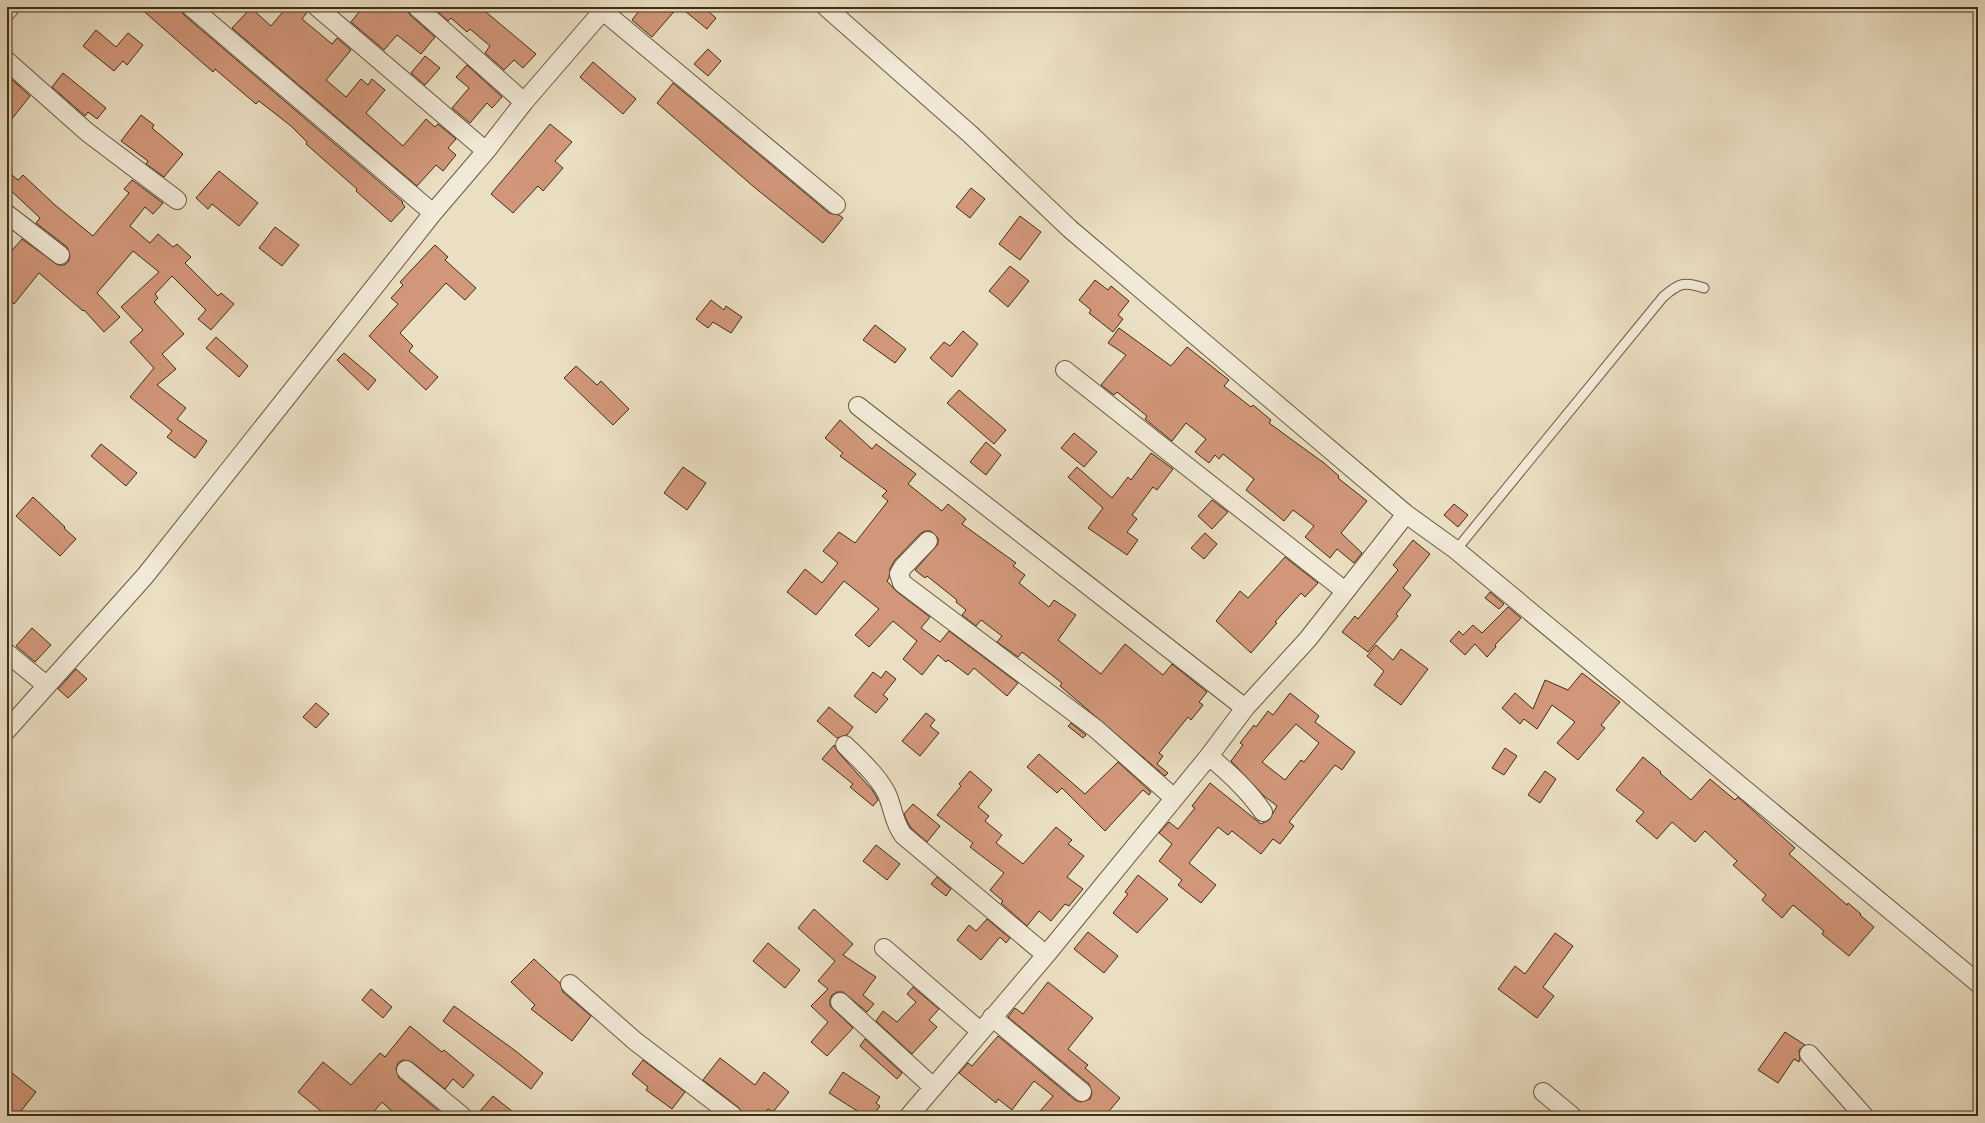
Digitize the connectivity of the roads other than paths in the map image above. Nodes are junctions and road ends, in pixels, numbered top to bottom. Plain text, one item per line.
1 (10, 7) edge
2 (191, 7) edge
3 (317, 7) edge
4 (417, 7) edge
5 (826, 7) edge
6 (604, 9) edge
7 (7, 11) edge
8 (7, 61) edge
9 (524, 102) junction
10 (486, 151) junction
11 (177, 200) dead end
12 (836, 205) dead end
13 (433, 213) junction
14 (7, 214) edge
15 (60, 255) dead end
16 (1704, 288) dead end
17 (1065, 370) dead end
18 (858, 406) dead end
19 (1406, 514) junction
20 (928, 540) dead end
21 (1456, 550) junction
22 (1345, 591) junction
23 (7, 653) edge
24 (46, 685) junction
25 (1245, 708) junction
26 (7, 730) edge
27 (845, 745) dead end
28 (1209, 756) junction
29 (1174, 798) junction
30 (1263, 812) dead end
31 (884, 948) dead end
32 (1046, 955) junction
33 (1978, 983) edge
34 (570, 984) dead end
35 (840, 1002) dead end
36 (992, 1017) junction
37 (980, 1031) junction
38 (1809, 1054) dead end
39 (406, 1070) dead end
40 (933, 1087) junction
41 (1082, 1092) dead end
42 (1543, 1092) dead end
43 (462, 1116) edge
44 (733, 1116) edge
45 (909, 1116) edge
46 (1572, 1116) edge
47 (1864, 1116) edge

1 - 7 street
2 - 13 street
3 - 10 street
4 - 9 street
5 - 19 street
6 - 9 street
6 - 12 street
8 - 11 street
9 - 10 street
10 - 13 street
13 - 24 street
14 - 15 street
16 - 21 lane
17 - 22 street
18 - 25 street
19 - 21 street
19 - 22 street
20 - 29 street
21 - 33 street
22 - 25 street
23 - 24 street
24 - 26 street
25 - 28 street
27 - 32 street
28 - 29 street
28 - 30 street
29 - 32 street
31 - 37 street
32 - 36 street
34 - 44 street
35 - 40 street
36 - 37 street
36 - 41 street
37 - 40 street
38 - 47 street
39 - 43 street
40 - 45 street
42 - 46 street

